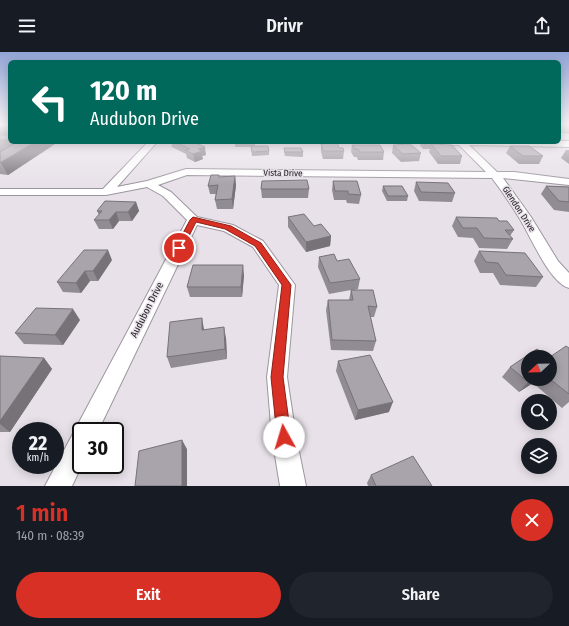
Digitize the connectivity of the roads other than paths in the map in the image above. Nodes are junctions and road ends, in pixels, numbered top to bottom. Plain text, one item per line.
1 (151, 144) edge
2 (463, 144) edge
3 (496, 176) junction
4 (569, 182) edge
5 (149, 184) junction
6 (0, 192) edge
7 (106, 192) junction
8 (193, 220) junction
9 (569, 283) edge
10 (91, 422) edge
11 (72, 459) edge
12 (58, 486) edge
13 (293, 486) edge

1 - 7 street
2 - 3 street, Glendon Drive
3 - 4 street, Vista Drive
3 - 5 street, Vista Drive
3 - 9 street, Glendon Drive
5 - 7 street, Vista Drive
5 - 8 street
6 - 7 street, Vista Drive
8 - 10 street, Audubon Drive
8 - 13 street
11 - 12 street

